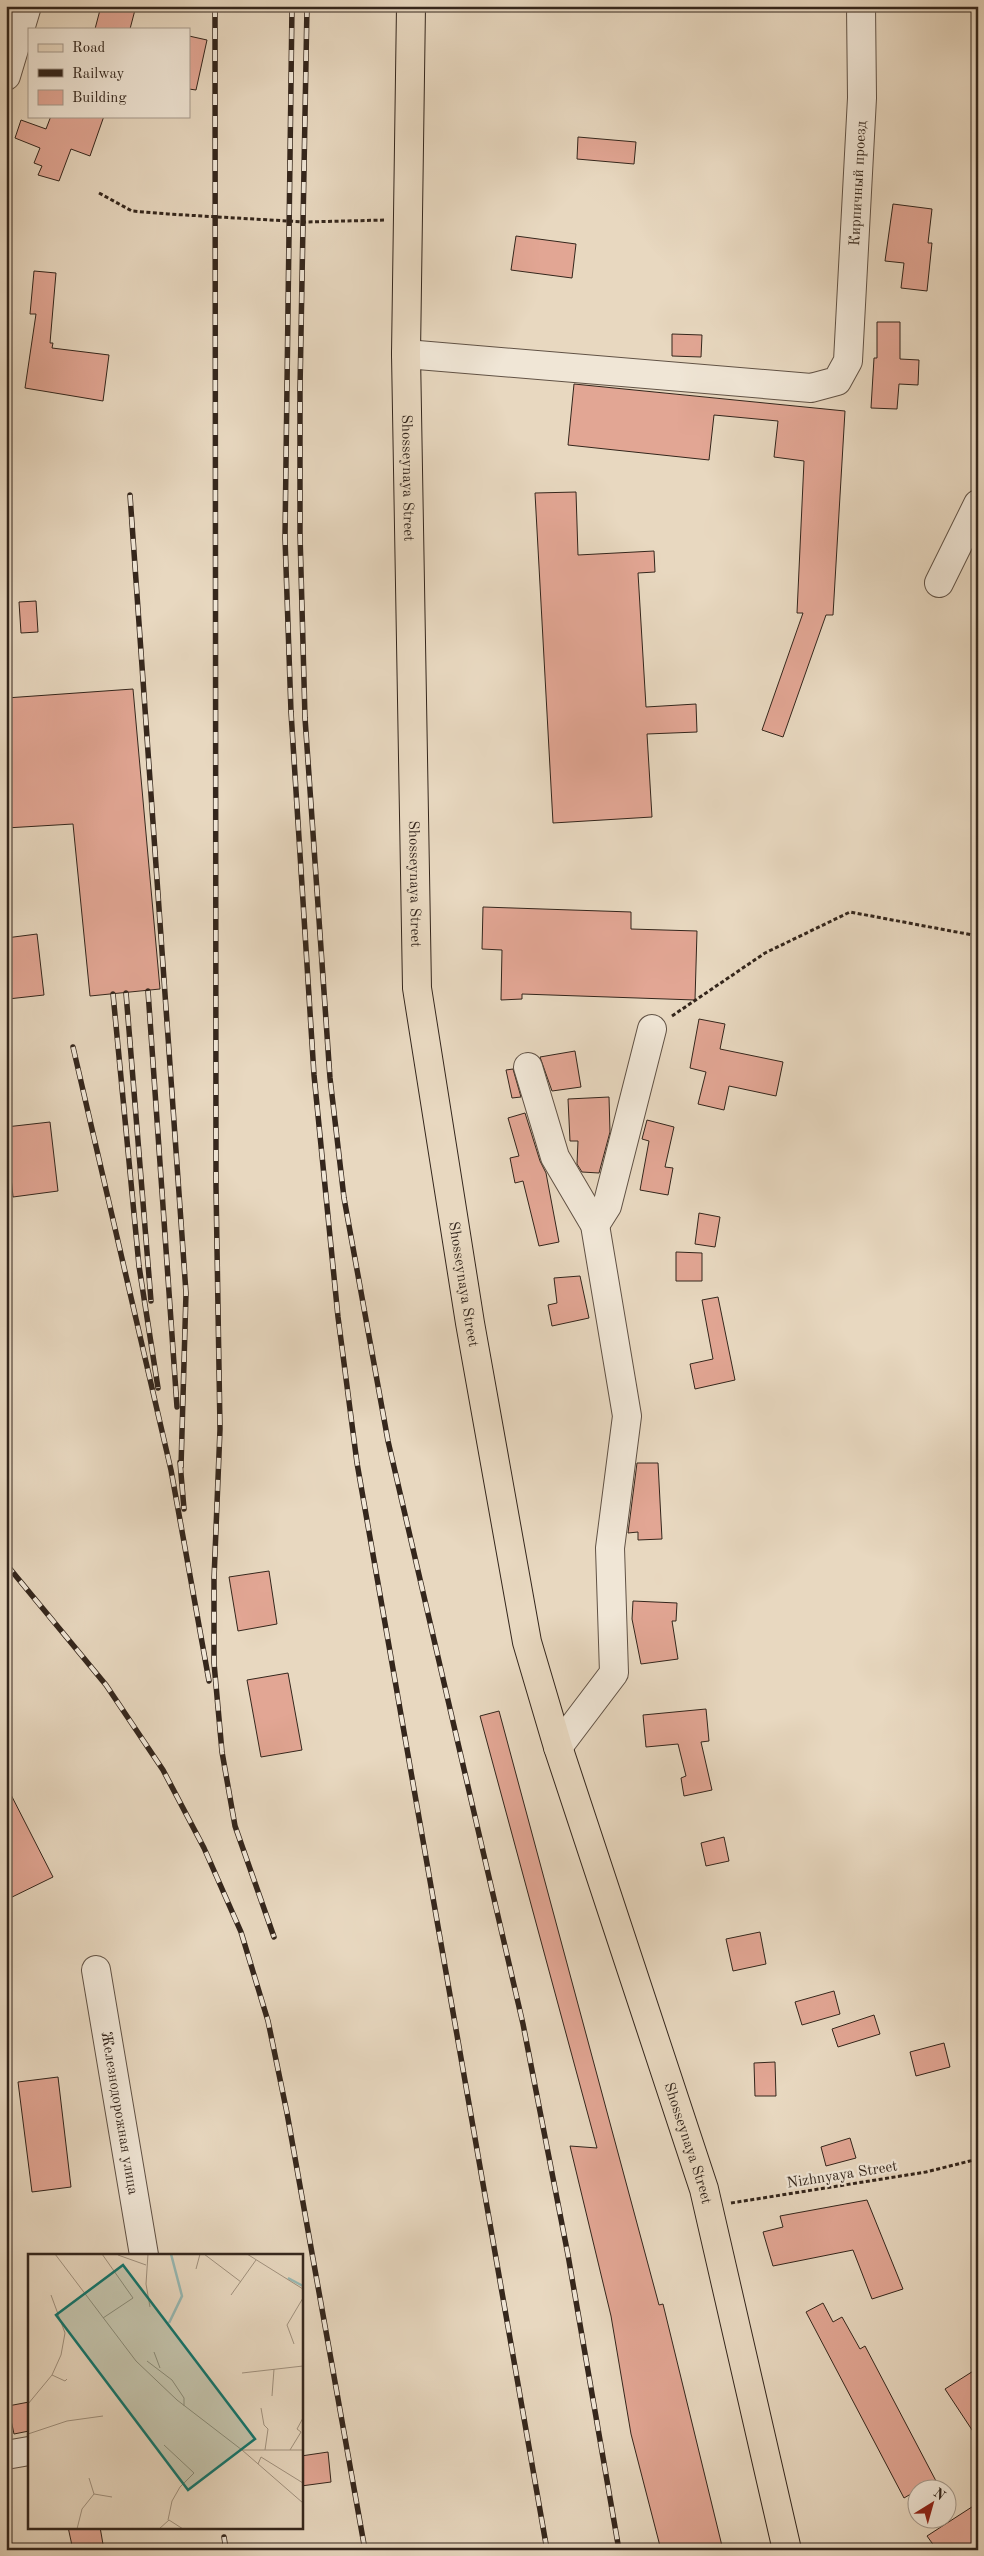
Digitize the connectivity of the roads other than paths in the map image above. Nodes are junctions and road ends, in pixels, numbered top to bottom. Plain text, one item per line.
1 (27, 6) edge
2 (411, 6) edge
3 (861, 6) edge
4 (6, 76) edge
5 (406, 354) junction
6 (978, 504) edge
7 (939, 583) dead end
8 (652, 1029) road end
9 (528, 1067) dead end
10 (595, 1225) junction
11 (558, 1747) junction
12 (96, 1970) dead end
13 (144, 2254) edge
14 (28, 2450) edge
15 (6, 2455) edge
16 (787, 2550) edge

1 - 4 street
2 - 5 main road, Shosseynaya Street
3 - 5 street, Кирпичный проезд
5 - 11 main road, Shosseynaya Street
6 - 7 street
8 - 10 street
9 - 10 street
10 - 11 street
11 - 16 main road, Shosseynaya Street
12 - 13 street, Железнодорожная улица
14 - 15 street

